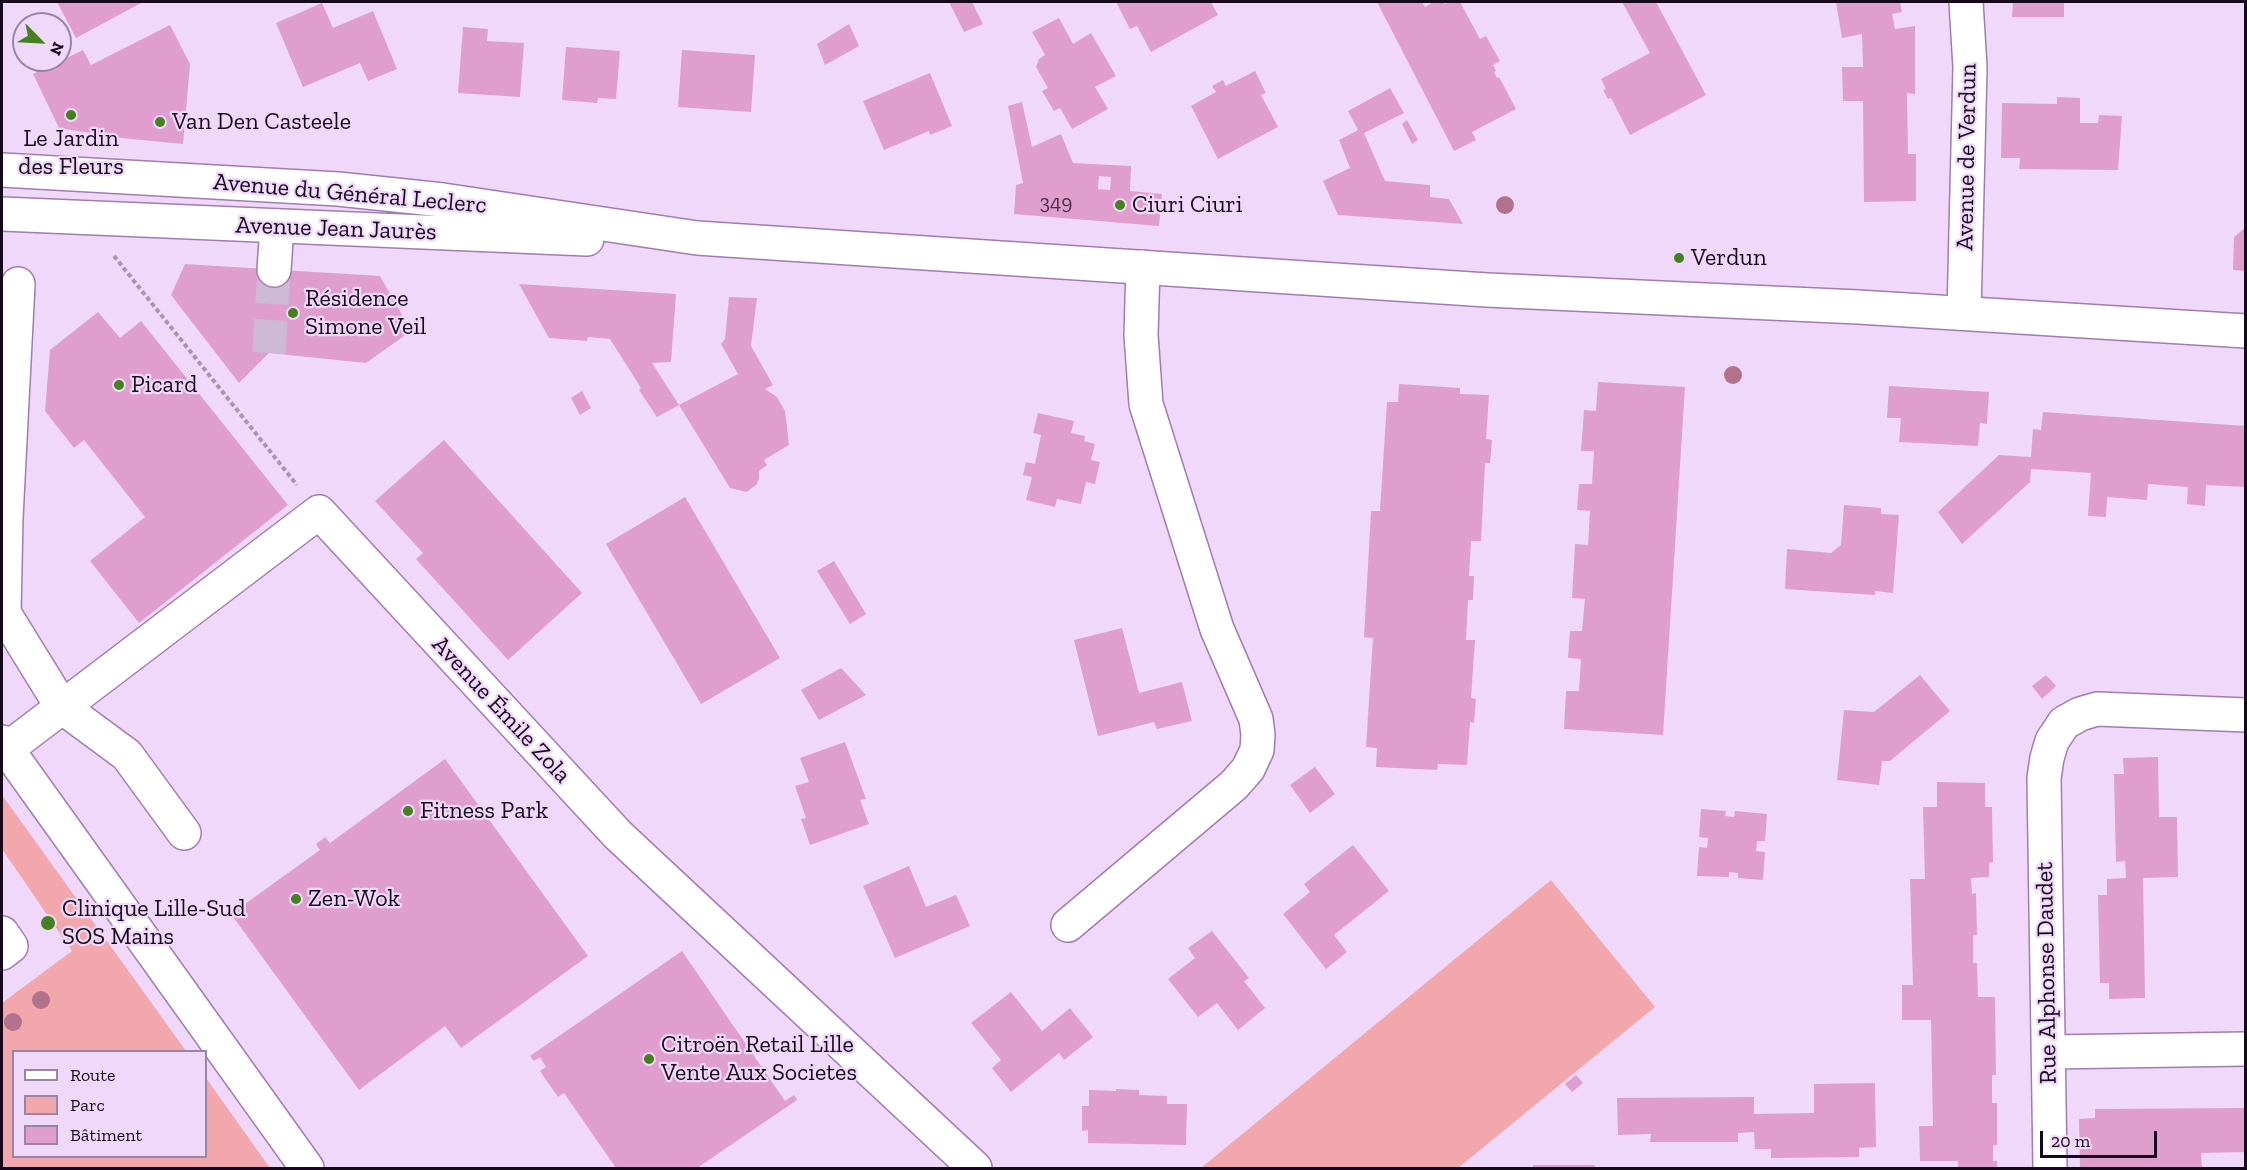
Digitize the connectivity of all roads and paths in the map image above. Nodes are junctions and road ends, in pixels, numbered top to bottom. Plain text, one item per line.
1 (1966, 2) edge
2 (2, 170) edge
3 (2, 214) edge
4 (84, 218) junction
5 (278, 226) junction
6 (697, 238) junction
7 (1143, 267) junction
8 (274, 270) tunnel mouth
9 (18, 284) dead end
10 (1964, 313) junction
11 (2246, 331) edge
12 (319, 512) junction
13 (62, 707) junction
14 (2246, 715) edge
15 (4, 746) edge
16 (184, 833) dead end
17 (1068, 925) dead end
18 (2, 933) edge
19 (2, 953) edge
20 (2246, 1049) edge
21 (2049, 1052) junction
22 (307, 1168) edge
23 (975, 1168) edge
24 (2050, 1168) edge

1 - 10 street, Avenue de Verdun
2 - 6 street, Avenue du Général Leclerc
3 - 4 street
4 - 5 street, Avenue Jean Jaurès
4 - 12 path
5 - 6 street, Avenue Jean Jaurès
5 - 8 street
6 - 7 street
7 - 10 street
7 - 17 street
9 - 13 street
10 - 11 street
12 - 13 street
12 - 23 street, Avenue Émile Zola
13 - 15 street
13 - 16 street
14 - 21 street, Rue Alphonse Daudet
15 - 22 street
18 - 19 street
20 - 21 street
21 - 24 street, Rue Alphonse Daudet

